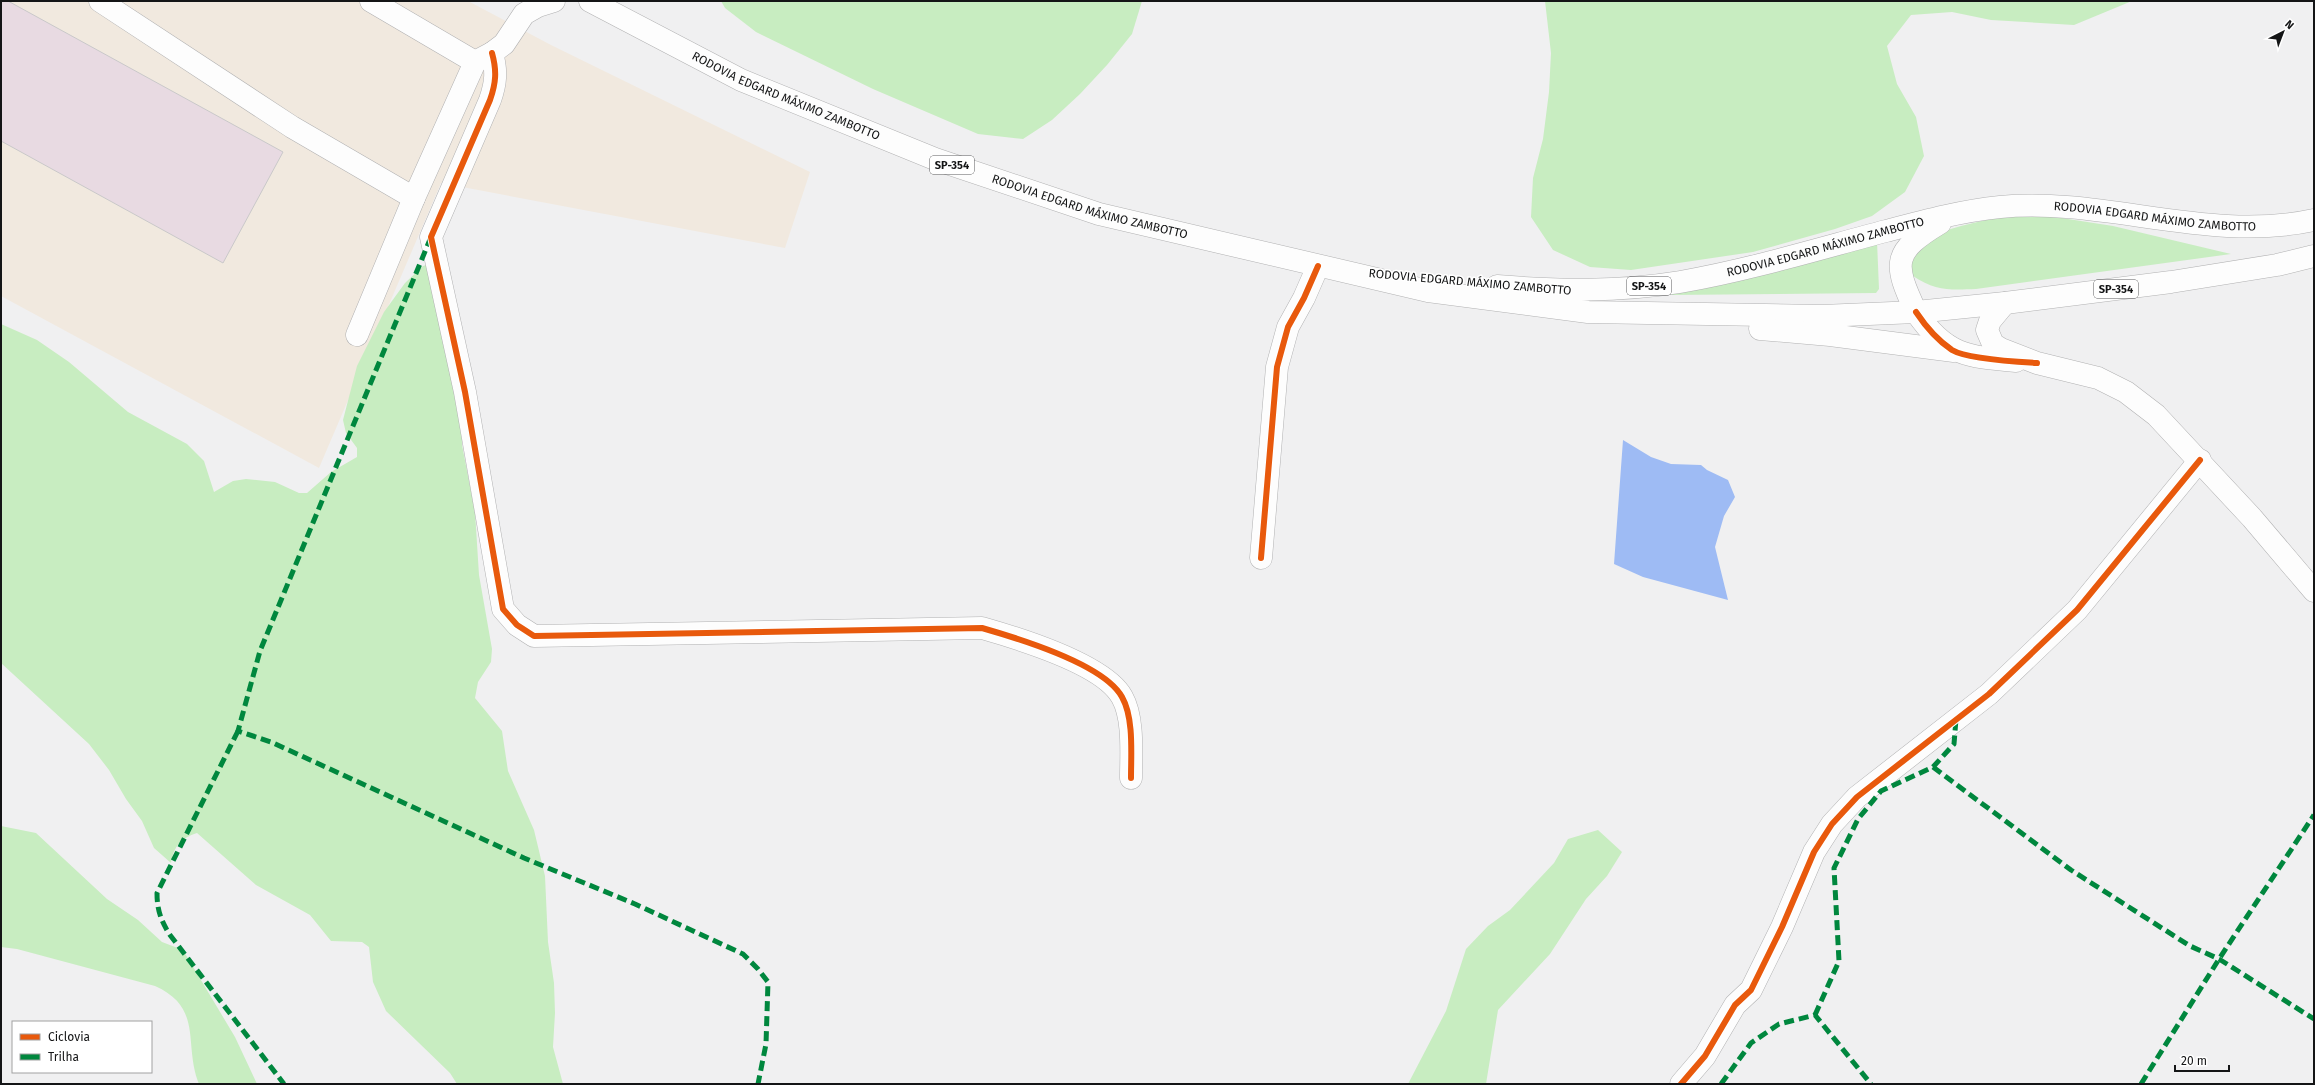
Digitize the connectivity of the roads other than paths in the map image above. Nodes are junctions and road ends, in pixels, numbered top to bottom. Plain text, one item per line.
1 (100, 1) edge
2 (371, 1) edge
3 (554, 1) edge
4 (590, 1) edge
5 (523, 7) edge
6 (484, 57) junction
7 (414, 198) junction
8 (1955, 213) junction
9 (2314, 220) edge
10 (2314, 256) edge
11 (1326, 268) junction
12 (2005, 303) junction
13 (1588, 312) junction
14 (1916, 312) junction
15 (356, 335) dead end
16 (1954, 351) junction
17 (2037, 363) junction
18 (2200, 460) junction
19 (1261, 558) dead end
20 (2314, 592) edge
21 (1131, 778) dead end
22 (1681, 1084) edge

1 - 7 main road
2 - 6 main road
3 - 5 main road
4 - 11 main road, RODOVIA EDGARD MÁXIMO ZAMBOTTO / SP-354
5 - 6 main road
6 - 7 main road
6 - 21 main road
7 - 15 main road
8 - 9 main road, RODOVIA EDGARD MÁXIMO ZAMBOTTO / SP-354
8 - 11 main road, RODOVIA EDGARD MÁXIMO ZAMBOTTO / SP-354
8 - 14 main road
10 - 12 main road, RODOVIA EDGARD MÁXIMO ZAMBOTTO / SP-354
11 - 13 main road, RODOVIA EDGARD MÁXIMO ZAMBOTTO / SP-354
11 - 19 main road
12 - 14 main road, RODOVIA EDGARD MÁXIMO ZAMBOTTO / SP-354
12 - 17 main road
13 - 14 main road, RODOVIA EDGARD MÁXIMO ZAMBOTTO / SP-354
13 - 16 main road
14 - 16 main road
16 - 17 main road
17 - 18 main road
18 - 20 main road
18 - 22 main road

